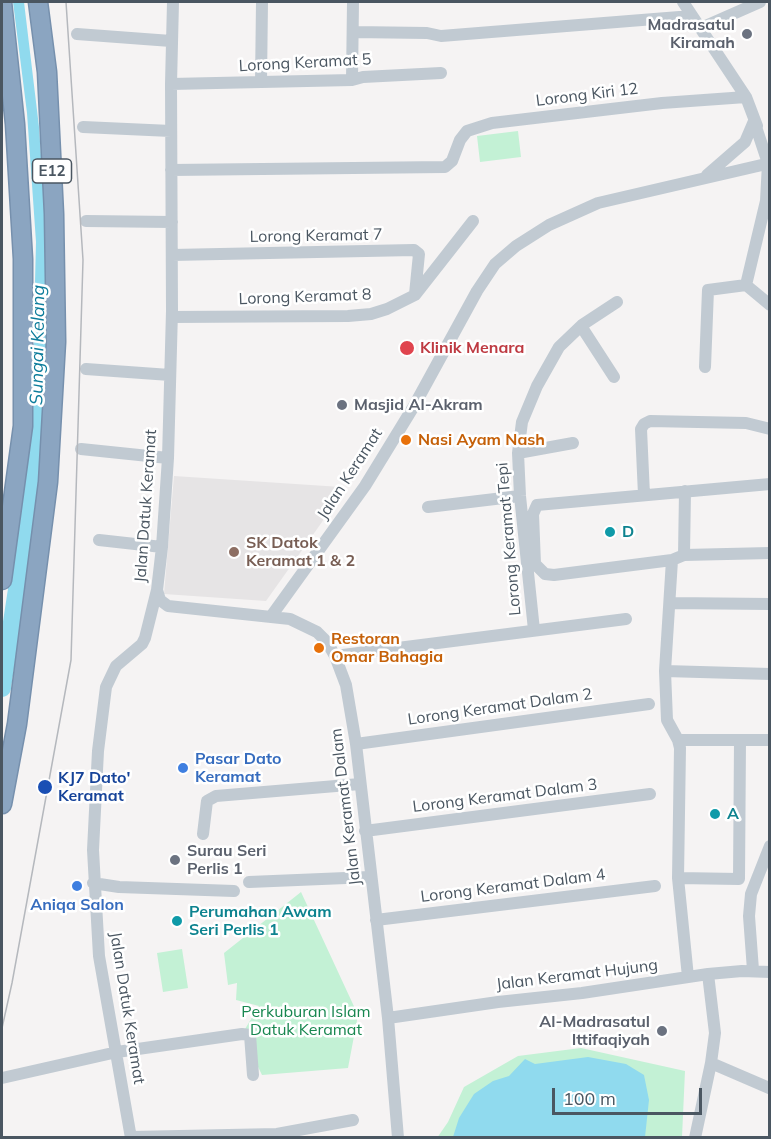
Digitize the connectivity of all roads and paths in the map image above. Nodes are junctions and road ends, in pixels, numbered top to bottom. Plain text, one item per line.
1 (2, 2) edge
2 (38, 2) edge
3 (173, 2) edge
4 (262, 2) edge
5 (352, 2) edge
6 (683, 2) edge
7 (760, 2) edge
8 (692, 16) junction
9 (701, 28) junction
10 (353, 32) junction
11 (77, 34) dead end
12 (171, 41) junction
13 (441, 73) dead end
14 (352, 80) junction
15 (261, 82) junction
16 (171, 84) junction
17 (746, 97) junction
18 (754, 121) junction
19 (83, 127) dead end
20 (171, 131) junction
21 (770, 145) edge
22 (769, 163) edge
23 (171, 170) junction
24 (703, 177) junction
25 (86, 221) dead end
26 (473, 221) dead end
27 (172, 222) junction
28 (172, 255) junction
29 (746, 285) junction
30 (415, 295) junction
31 (617, 302) dead end
32 (770, 305) edge
33 (171, 317) junction
34 (580, 326) junction
35 (705, 367) dead end
36 (86, 369) dead end
37 (170, 375) junction
38 (614, 377) dead end
39 (770, 429) edge
40 (573, 443) dead end
41 (81, 449) dead end
42 (518, 453) junction
43 (168, 458) junction
44 (770, 484) edge
45 (685, 491) junction
46 (644, 495) junction
47 (520, 496) junction
48 (428, 507) dead end
49 (99, 540) dead end
50 (162, 547) junction
51 (770, 553) edge
52 (678, 557) junction
53 (2, 579) edge
54 (157, 590) junction
55 (670, 603) junction
56 (770, 604) edge
57 (168, 606) junction
58 (272, 615) junction
59 (151, 619) junction
60 (626, 619) dead end
61 (534, 630) junction
62 (335, 656) junction
63 (665, 671) junction
64 (770, 674) edge
65 (649, 704) dead end
66 (678, 740) junction
67 (770, 740) edge
68 (740, 741) junction
69 (356, 744) junction
70 (360, 784) junction
71 (650, 794) dead end
72 (2, 804) edge
73 (365, 831) junction
74 (203, 834) dead end
75 (770, 846) edge
76 (370, 877) junction
77 (678, 878) junction
78 (249, 882) dead end
79 (93, 883) junction
80 (655, 886) dead end
81 (234, 891) dead end
82 (376, 920) junction
83 (753, 970) junction
84 (770, 972) edge
85 (708, 974) junction
86 (688, 977) junction
87 (388, 1018) junction
88 (117, 1052) junction
89 (711, 1063) junction
90 (253, 1075) dead end
91 (2, 1078) edge
92 (769, 1088) edge
93 (353, 1120) dead end
94 (278, 1136) edge
95 (131, 1137) edge
96 (398, 1137) edge
97 (695, 1137) edge

1 - 53 highway, E12
2 - 72 highway, E12
3 - 12 street, Jalan Datuk Keramat
4 - 15 street
5 - 10 street
6 - 8 street
7 - 9 street
8 - 9 street
8 - 10 street
9 - 17 street
10 - 14 street
11 - 12 street
12 - 16 street, Jalan Datuk Keramat
13 - 14 street, Lorong Keramat 5
14 - 15 street, Lorong Keramat 5
15 - 16 street, Lorong Keramat 5
16 - 20 street, Jalan Datuk Keramat
17 - 18 street
17 - 23 street, Lorong Kiri 12
18 - 21 street
18 - 22 street
18 - 24 street, Jalan Keramat
19 - 20 street
20 - 23 street, Jalan Datuk Keramat
22 - 24 street, Jalan Keramat
22 - 29 street
23 - 27 street, Jalan Datuk Keramat
24 - 58 street, Jalan Keramat
25 - 27 street
26 - 30 street, Lorong Keramat 8
27 - 28 street, Jalan Datuk Keramat
28 - 30 street, Lorong Keramat 7
28 - 33 street, Jalan Datuk Keramat
29 - 32 street
29 - 35 street
30 - 33 street, Lorong Keramat 8
31 - 34 street, Lorong Keramat Tepi
33 - 37 street, Jalan Datuk Keramat
34 - 38 street
34 - 42 street, Lorong Keramat Tepi
36 - 37 street
37 - 43 street, Jalan Datuk Keramat
39 - 46 street
40 - 42 street
41 - 43 street
42 - 47 street, Lorong Keramat Tepi
43 - 50 street, Jalan Datuk Keramat
44 - 45 street
45 - 46 street
45 - 52 street
46 - 52 street
47 - 48 street
47 - 61 street, Lorong Keramat Tepi
49 - 50 street
50 - 54 street, Jalan Datuk Keramat
51 - 52 street
52 - 55 street
54 - 57 street
54 - 59 street, Jalan Datuk Keramat
55 - 56 street
55 - 63 street
57 - 58 street, Jalan Keramat Dalam
57 - 59 street
58 - 62 street, Jalan Keramat Dalam
59 - 79 street, Jalan Datuk Keramat
60 - 61 street
61 - 62 street
62 - 69 street, Jalan Keramat Dalam
63 - 64 street
63 - 66 street
65 - 69 street, Lorong Keramat Dalam 2
66 - 68 street
66 - 77 street
67 - 68 street
68 - 77 street
69 - 70 street, Jalan Keramat Dalam
70 - 73 street, Jalan Keramat Dalam
70 - 74 street
71 - 73 street, Lorong Keramat Dalam 3
73 - 76 street, Jalan Keramat Dalam
75 - 83 street
76 - 78 street
76 - 82 street, Jalan Keramat Dalam
77 - 86 street
79 - 81 street
79 - 88 street, Jalan Datuk Keramat
80 - 82 street, Lorong Keramat Dalam 4
82 - 87 street, Jalan Keramat Dalam
83 - 84 street, Jalan Keramat Hujung
83 - 85 street, Jalan Keramat Hujung
85 - 86 street, Jalan Keramat Hujung
85 - 89 street
86 - 87 street, Jalan Keramat Hujung
87 - 96 street, Jalan Keramat Dalam
88 - 90 street
88 - 91 street
88 - 95 street, Jalan Datuk Keramat
89 - 92 street
89 - 97 street
93 - 94 street
94 - 95 street

